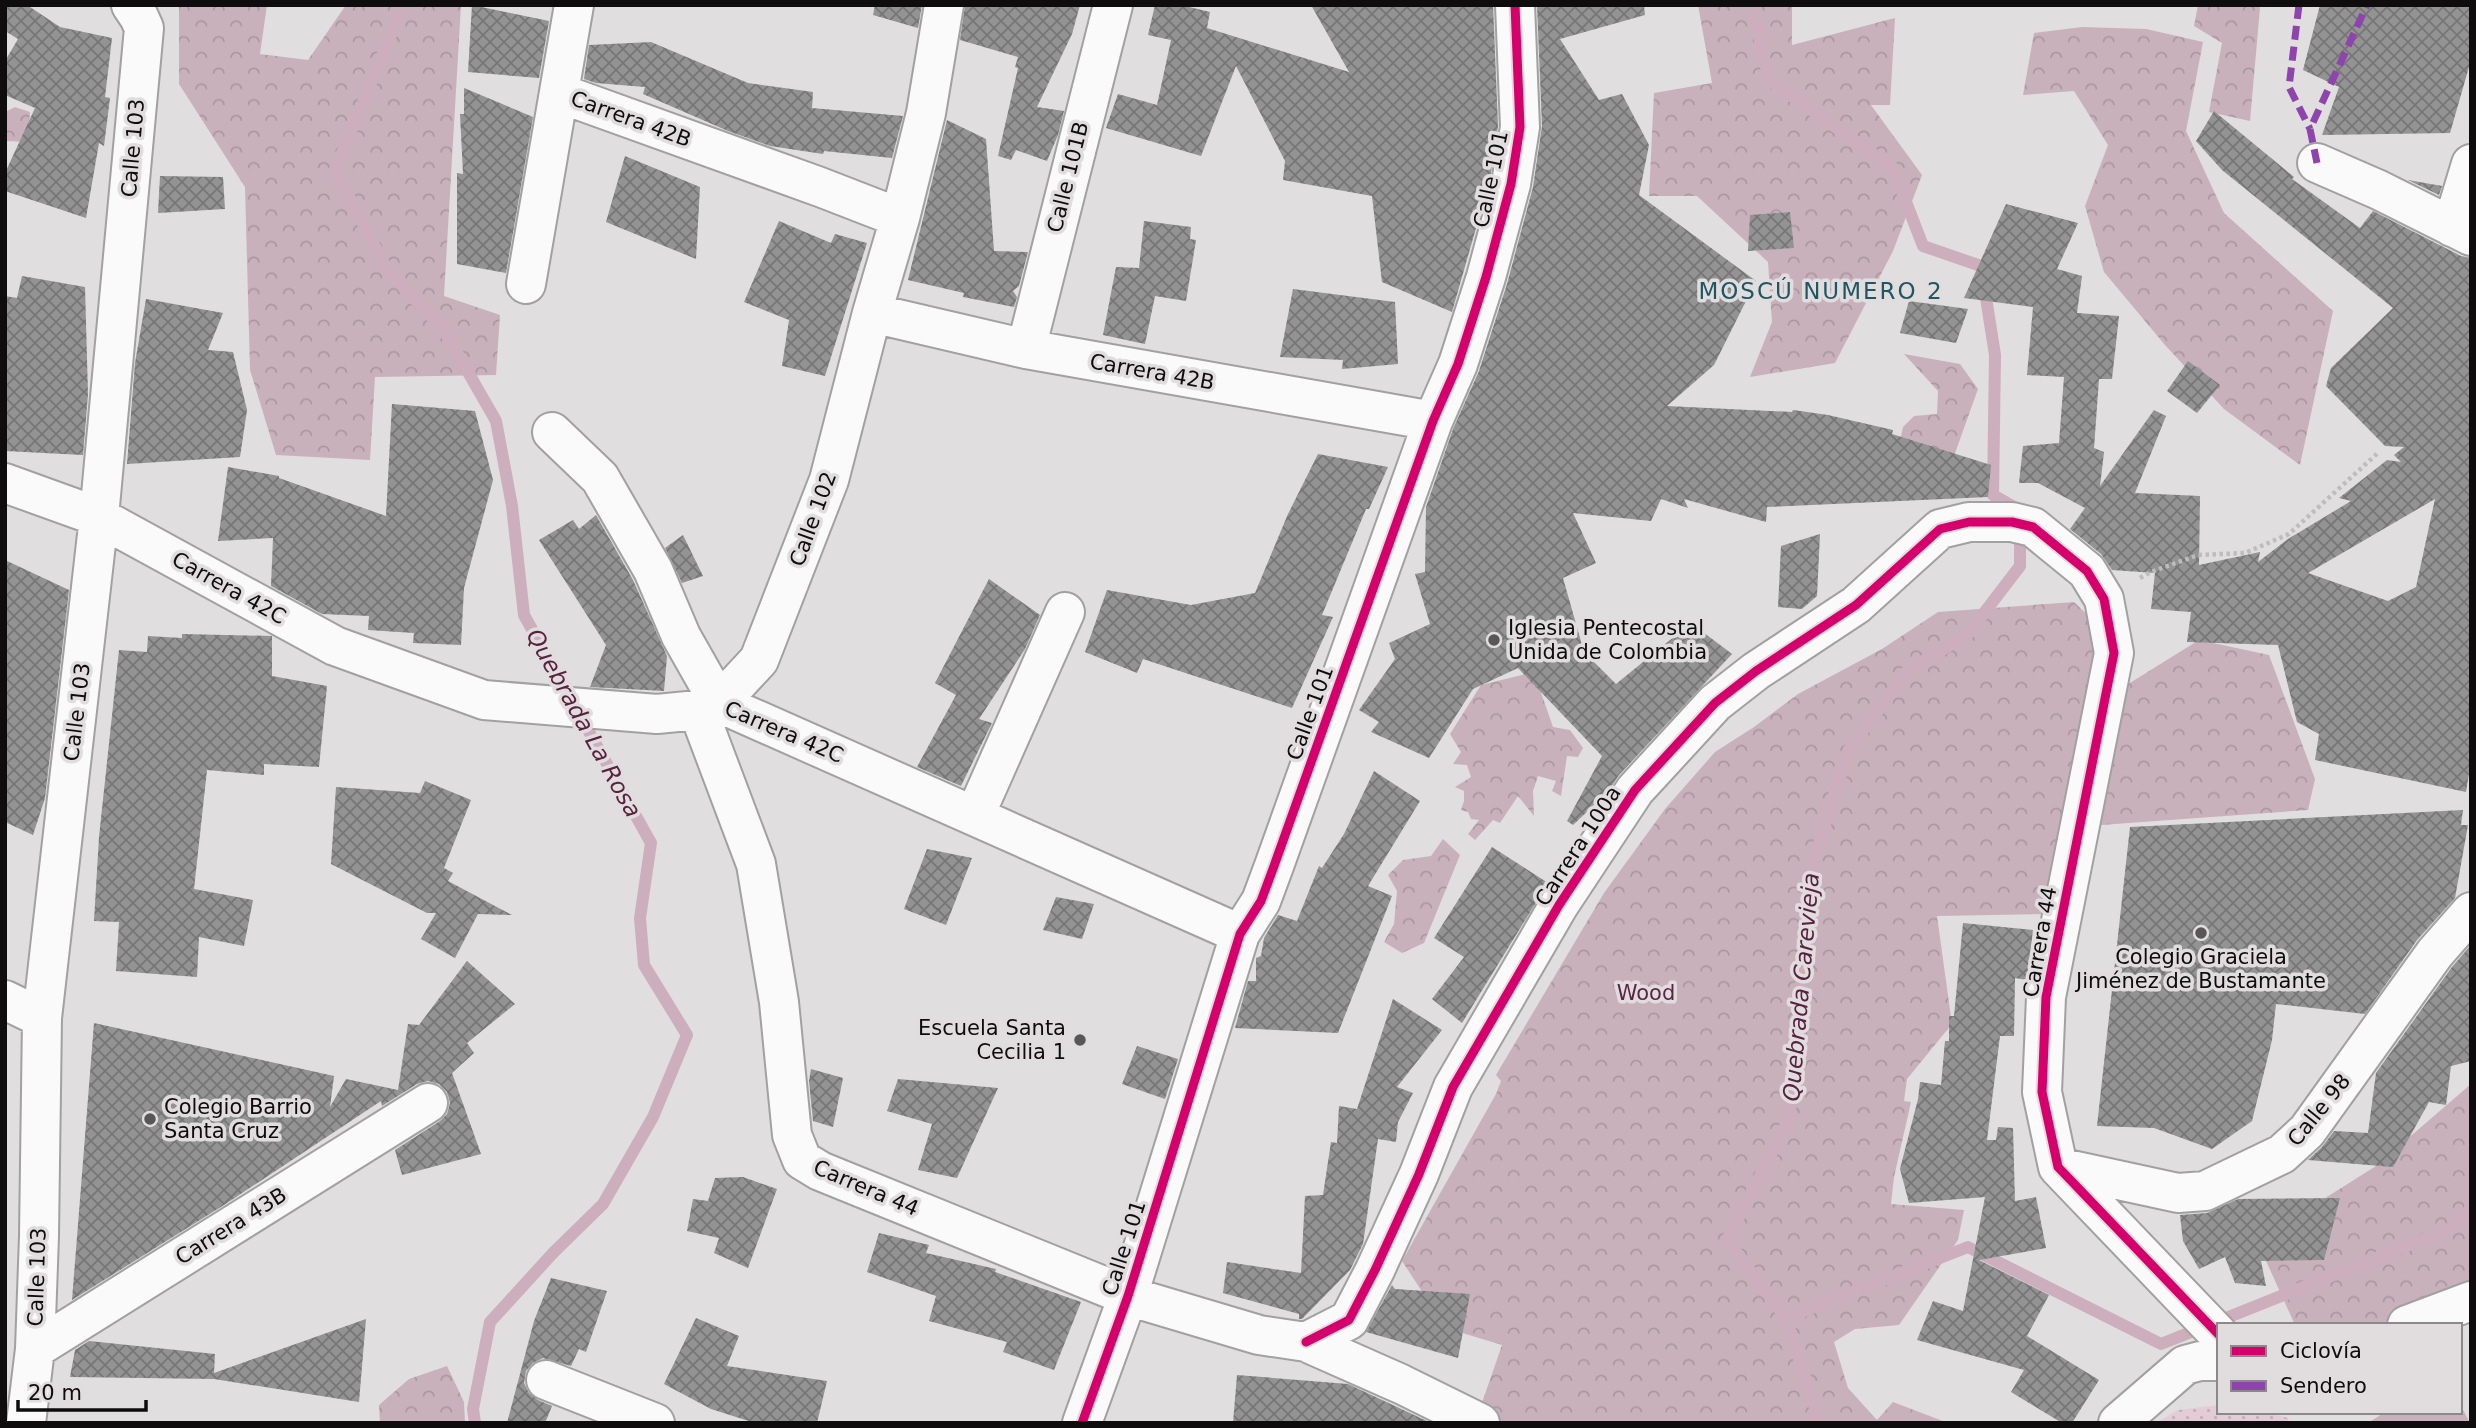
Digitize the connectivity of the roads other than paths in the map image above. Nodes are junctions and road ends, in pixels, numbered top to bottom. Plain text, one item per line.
1 (131, 5) edge
2 (574, 5) edge
3 (944, 5) edge
4 (1113, 5) edge
5 (1516, 5) edge
6 (559, 93) junction
7 (2317, 163) dead end
8 (2471, 164) edge
9 (900, 219) junction
10 (2461, 232) edge
11 (526, 284) dead end
12 (872, 313) junction
13 (1026, 349) junction
14 (1433, 421) junction
15 (552, 432) dead end
16 (5, 483) edge
17 (99, 517) junction
18 (2065, 552) joint
19 (1065, 611) dead end
20 (709, 707) junction
21 (975, 815) junction
22 (2471, 912) edge
23 (1240, 934) junction
24 (5, 1000) edge
25 (42, 1018) junction
26 (428, 1103) dead end
27 (2058, 1167) junction
28 (1128, 1296) junction
29 (2471, 1301) edge
30 (2412, 1323) edge
31 (2212, 1335) edge
32 (1306, 1342) junction
33 (35, 1349) junction
34 (546, 1380) dead end
35 (26, 1423) edge
36 (655, 1423) edge
37 (1082, 1423) edge
38 (1480, 1423) edge
39 (2118, 1423) edge

1 - 17 street, Calle 103
2 - 6 street
3 - 9 street, Calle 102
4 - 13 street, Calle 101B
5 - 14 street, Calle 101
6 - 9 street, Carrera 42B
6 - 11 street
7 - 10 street
8 - 10 street
9 - 12 street, Calle 102
12 - 13 street, Carrera 42B
12 - 20 street, Calle 102
13 - 14 street, Carrera 42B
14 - 23 street, Calle 101
15 - 20 street
16 - 17 street, Carrera 42C
17 - 20 street, Carrera 42C
17 - 25 street, Calle 103
18 - 27 street, Carrera 44
18 - 32 street, Carrera 100a
19 - 21 street
20 - 21 street, Carrera 42C
20 - 28 street, Carrera 44
21 - 23 street, Carrera 42C
22 - 27 street, Calle 98
23 - 28 street, Calle 101
24 - 25 street
25 - 33 street, Calle 103
26 - 33 street, Carrera 43B
27 - 31 street
28 - 32 street, Carrera 44
28 - 37 street, Calle 101
29 - 30 street
31 - 39 street
32 - 38 street, Carrera 44
33 - 35 street, Calle 103
34 - 36 street

